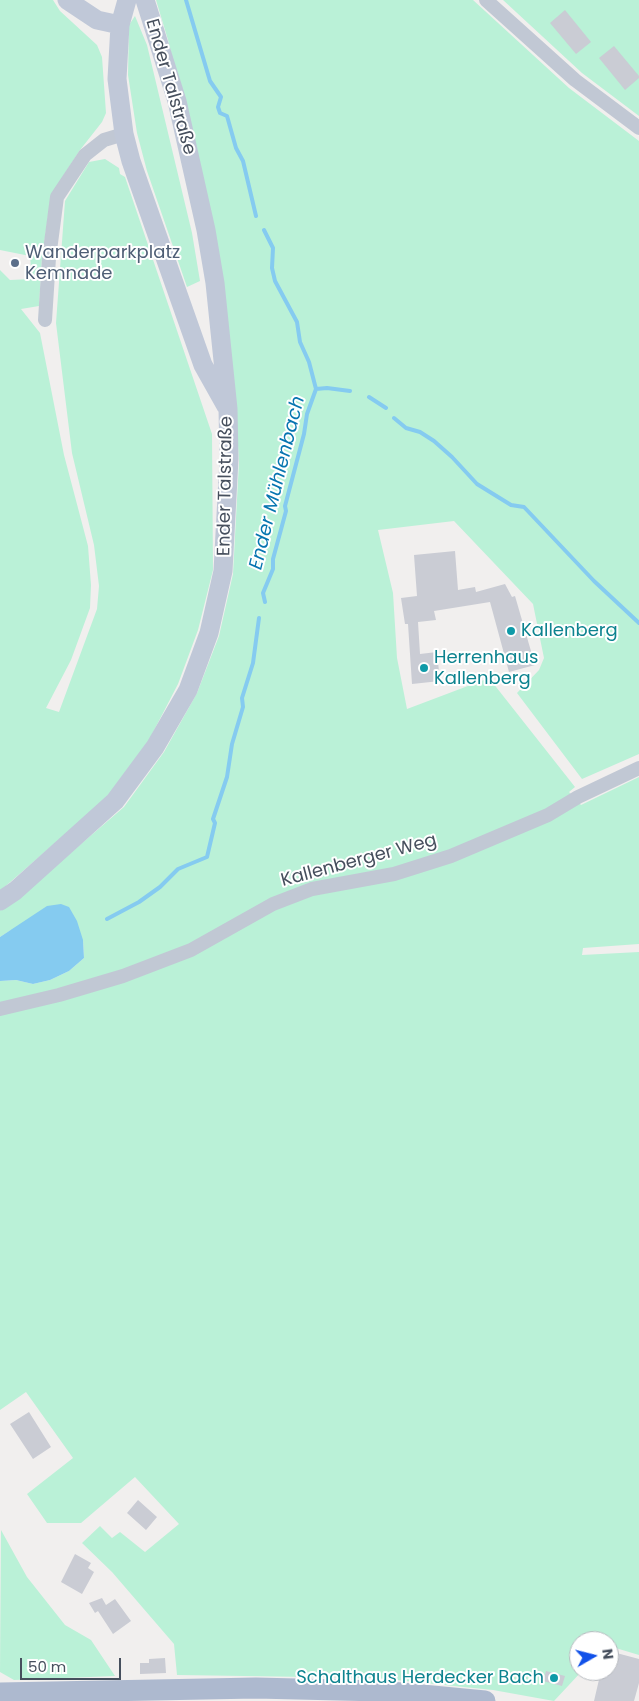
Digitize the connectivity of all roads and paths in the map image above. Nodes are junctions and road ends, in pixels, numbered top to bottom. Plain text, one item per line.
1 (67, 0) edge
2 (133, 0) edge
3 (486, 0) edge
4 (120, 25) junction
5 (639, 128) edge
6 (124, 134) junction
7 (45, 320) dead end
8 (228, 409) junction
9 (639, 768) edge
10 (0, 901) edge
11 (0, 1009) edge
12 (0, 1693) edge
13 (486, 1701) edge

1 - 4 main road
2 - 4 main road
2 - 8 main road, Ender Talstraße
3 - 5 street
4 - 6 main road
6 - 7 street
6 - 8 main road
8 - 10 main road, Ender Talstraße
9 - 11 street, Kallenberger Weg
12 - 13 main road

